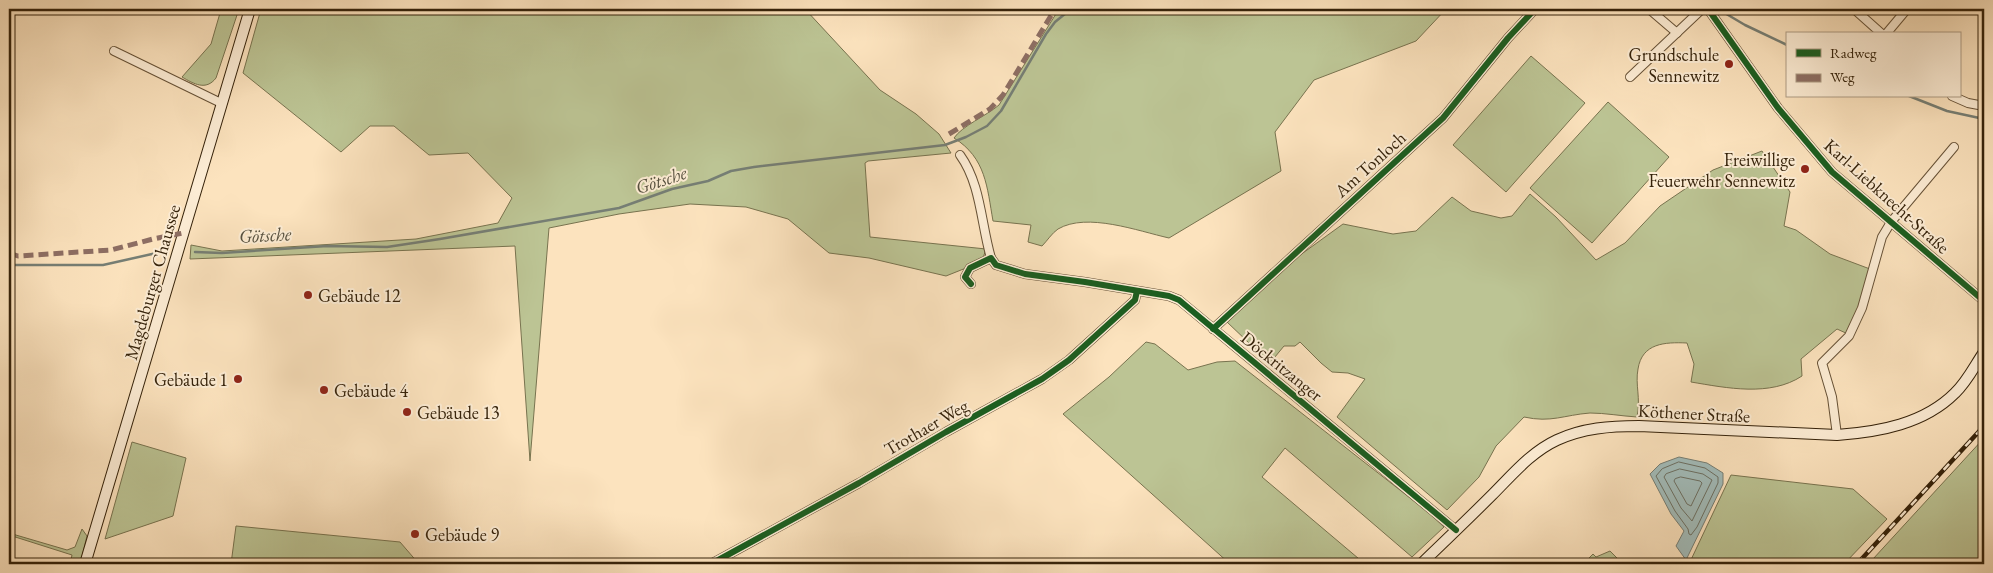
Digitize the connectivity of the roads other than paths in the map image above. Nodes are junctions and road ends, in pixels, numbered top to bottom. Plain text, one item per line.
1 (250, 9) edge
2 (1535, 9) edge
3 (1649, 9) edge
4 (1702, 9) edge
5 (1708, 9) edge
6 (1854, 9) edge
7 (1907, 9) edge
8 (1882, 32) edge
9 (1886, 32) edge
10 (1677, 33) junction
11 (114, 51) dead end
12 (1630, 77) dead end
13 (1957, 98) edge
14 (221, 103) junction
15 (1984, 106) edge
16 (1954, 146) dead end
17 (960, 155) dead end
18 (1891, 222) junction
19 (991, 258) junction
20 (971, 284) dead end
21 (1137, 291) junction
22 (1984, 301) edge
23 (1213, 329) junction
24 (1984, 352) edge
25 (1837, 435) junction
26 (1456, 530) junction
27 (85, 564) edge
28 (711, 564) edge
29 (1421, 564) edge

1 - 14 main road, Magdeburger Chaussee
2 - 23 street, Am Tonloch
3 - 10 street
4 - 10 street
5 - 18 street, Karl-Liebknecht-Straße
6 - 8 street
7 - 9 street
10 - 12 street
11 - 14 street
13 - 15 street
14 - 27 main road, Magdeburger Chaussee
16 - 18 street
17 - 19 street
18 - 22 street, Karl-Liebknecht-Straße
18 - 25 street
19 - 20 street
19 - 21 street, Döckritzanger
21 - 23 street, Döckritzanger
21 - 28 street, Trothaer Weg
23 - 26 street, Döckritzanger
24 - 25 main road, Köthener Straße
25 - 26 main road, Köthener Straße
26 - 29 main road, Köthener Straße

